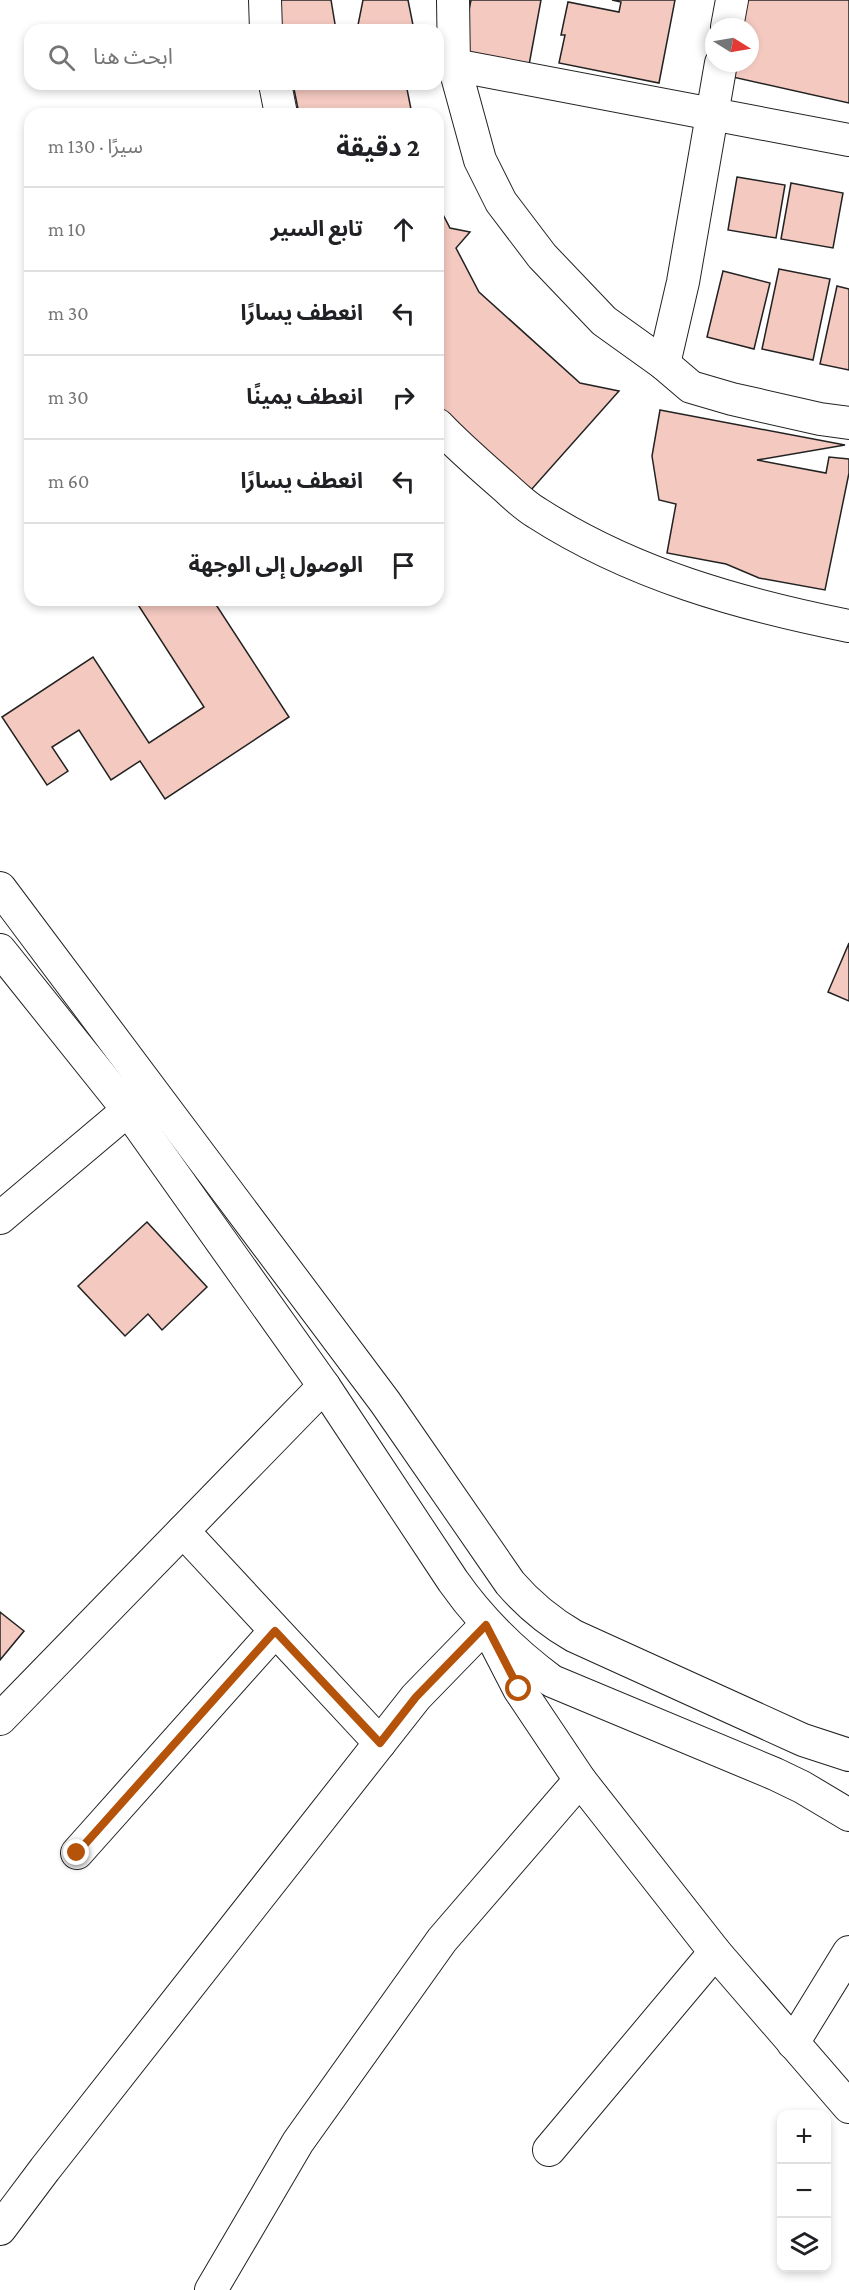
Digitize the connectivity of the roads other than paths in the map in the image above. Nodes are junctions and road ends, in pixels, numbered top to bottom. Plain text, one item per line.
1 (265, 0) edge
2 (453, 0) edge
3 (732, 0) edge
4 (729, 18) edge
5 (266, 24) edge
6 (454, 65) junction
7 (719, 72) edge
8 (276, 90) edge
9 (280, 108) edge
10 (712, 115) junction
11 (849, 140) edge
12 (664, 364) junction
13 (849, 423) edge
14 (444, 431) edge
15 (849, 626) edge
16 (0, 888) edge
17 (0, 950) edge
18 (128, 1110) junction
19 (0, 1218) edge
20 (324, 1386) junction
21 (183, 1531) junction
22 (486, 1625) junction
23 (275, 1631) junction
24 (0, 1719) edge
25 (380, 1743) junction
26 (849, 1755) edge
27 (580, 1780) junction
28 (849, 1815) edge
29 (77, 1853) dead end
30 (715, 1952) junction
31 (849, 1952) edge
32 (793, 2043) junction
33 (849, 2107) edge
34 (549, 2150) dead end
35 (0, 2229) edge
36 (211, 2290) edge

1 - 5 street
2 - 6 street
3 - 4 street
6 - 10 street
6 - 12 street
7 - 10 street
8 - 9 street
10 - 11 street
10 - 12 street
12 - 13 street
14 - 15 street
16 - 26 street
17 - 18 street
18 - 19 street
18 - 20 street
20 - 21 street
20 - 22 street
21 - 23 street
21 - 24 street
22 - 25 street
22 - 27 street
22 - 28 street
23 - 25 street
23 - 29 street
25 - 35 street
27 - 30 street
27 - 36 street
30 - 32 street
30 - 34 street
31 - 32 street
32 - 33 street

